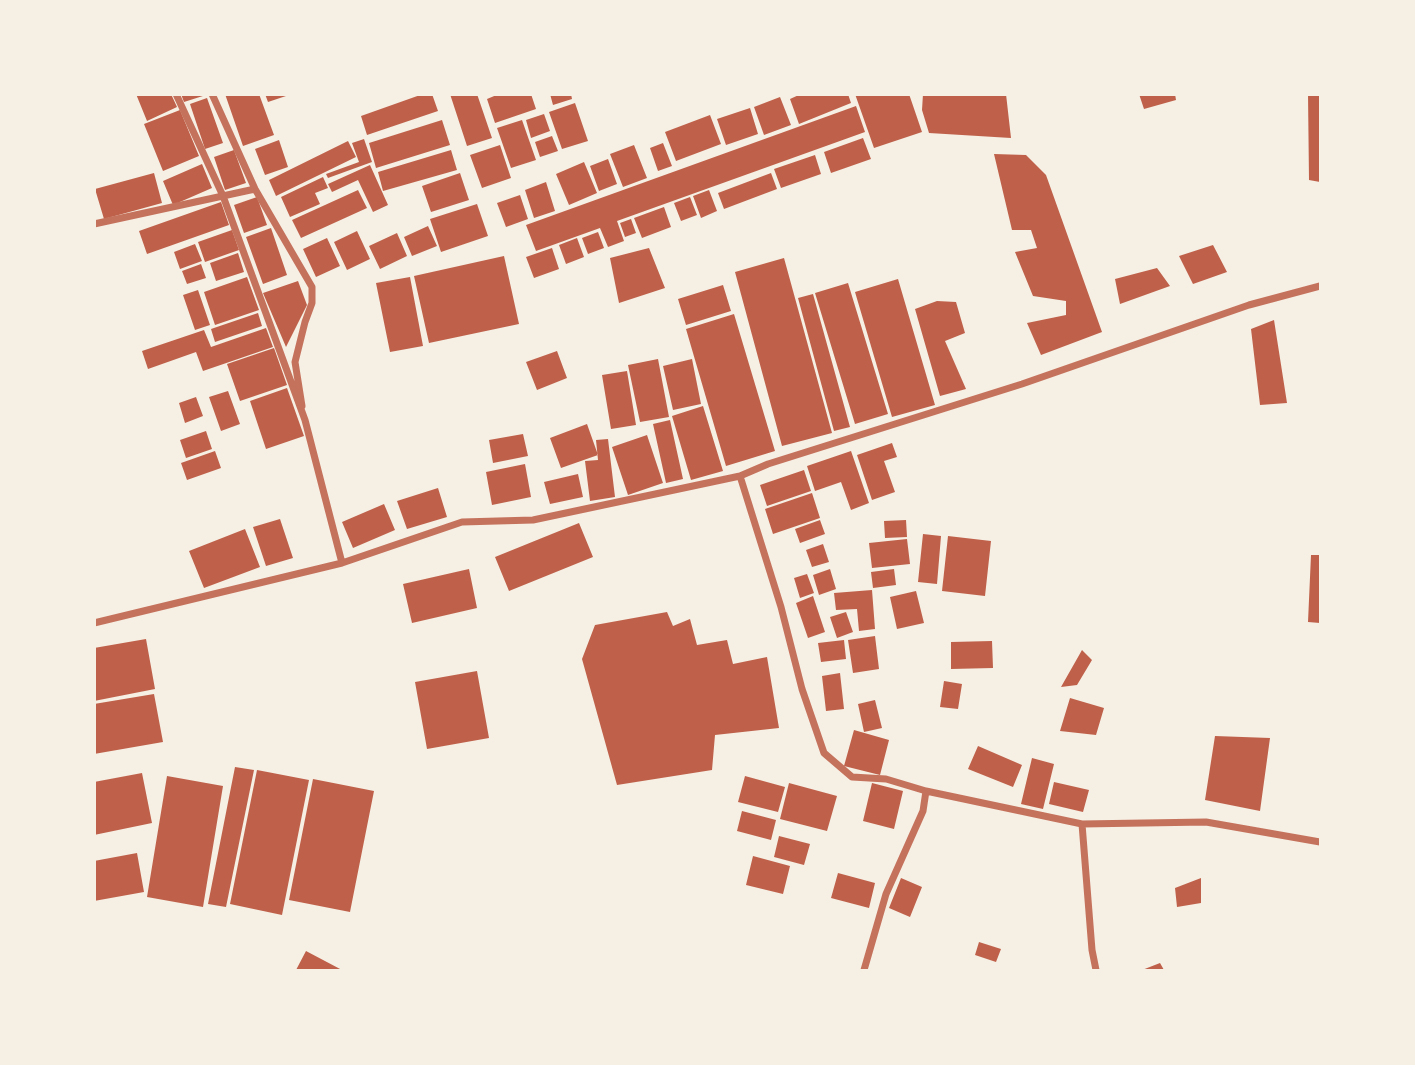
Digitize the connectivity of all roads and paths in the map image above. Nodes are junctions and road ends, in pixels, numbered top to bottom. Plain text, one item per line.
1 (176, 94) edge
2 (212, 94) edge
3 (255, 189) junction
4 (223, 196) junction
5 (94, 224) edge
6 (1321, 286) edge
7 (305, 420) junction
8 (740, 476) junction
9 (342, 562) junction
10 (94, 623) edge
11 (926, 791) junction
12 (1082, 824) junction
13 (1321, 842) edge
14 (864, 971) edge
15 (1096, 971) edge

1 - 4 street
2 - 3 street
3 - 4 street
3 - 7 street
4 - 5 street
4 - 7 street
6 - 8 street
7 - 9 street
8 - 9 street
8 - 11 street
9 - 10 street
11 - 12 street
11 - 14 street
12 - 13 street
12 - 15 street

